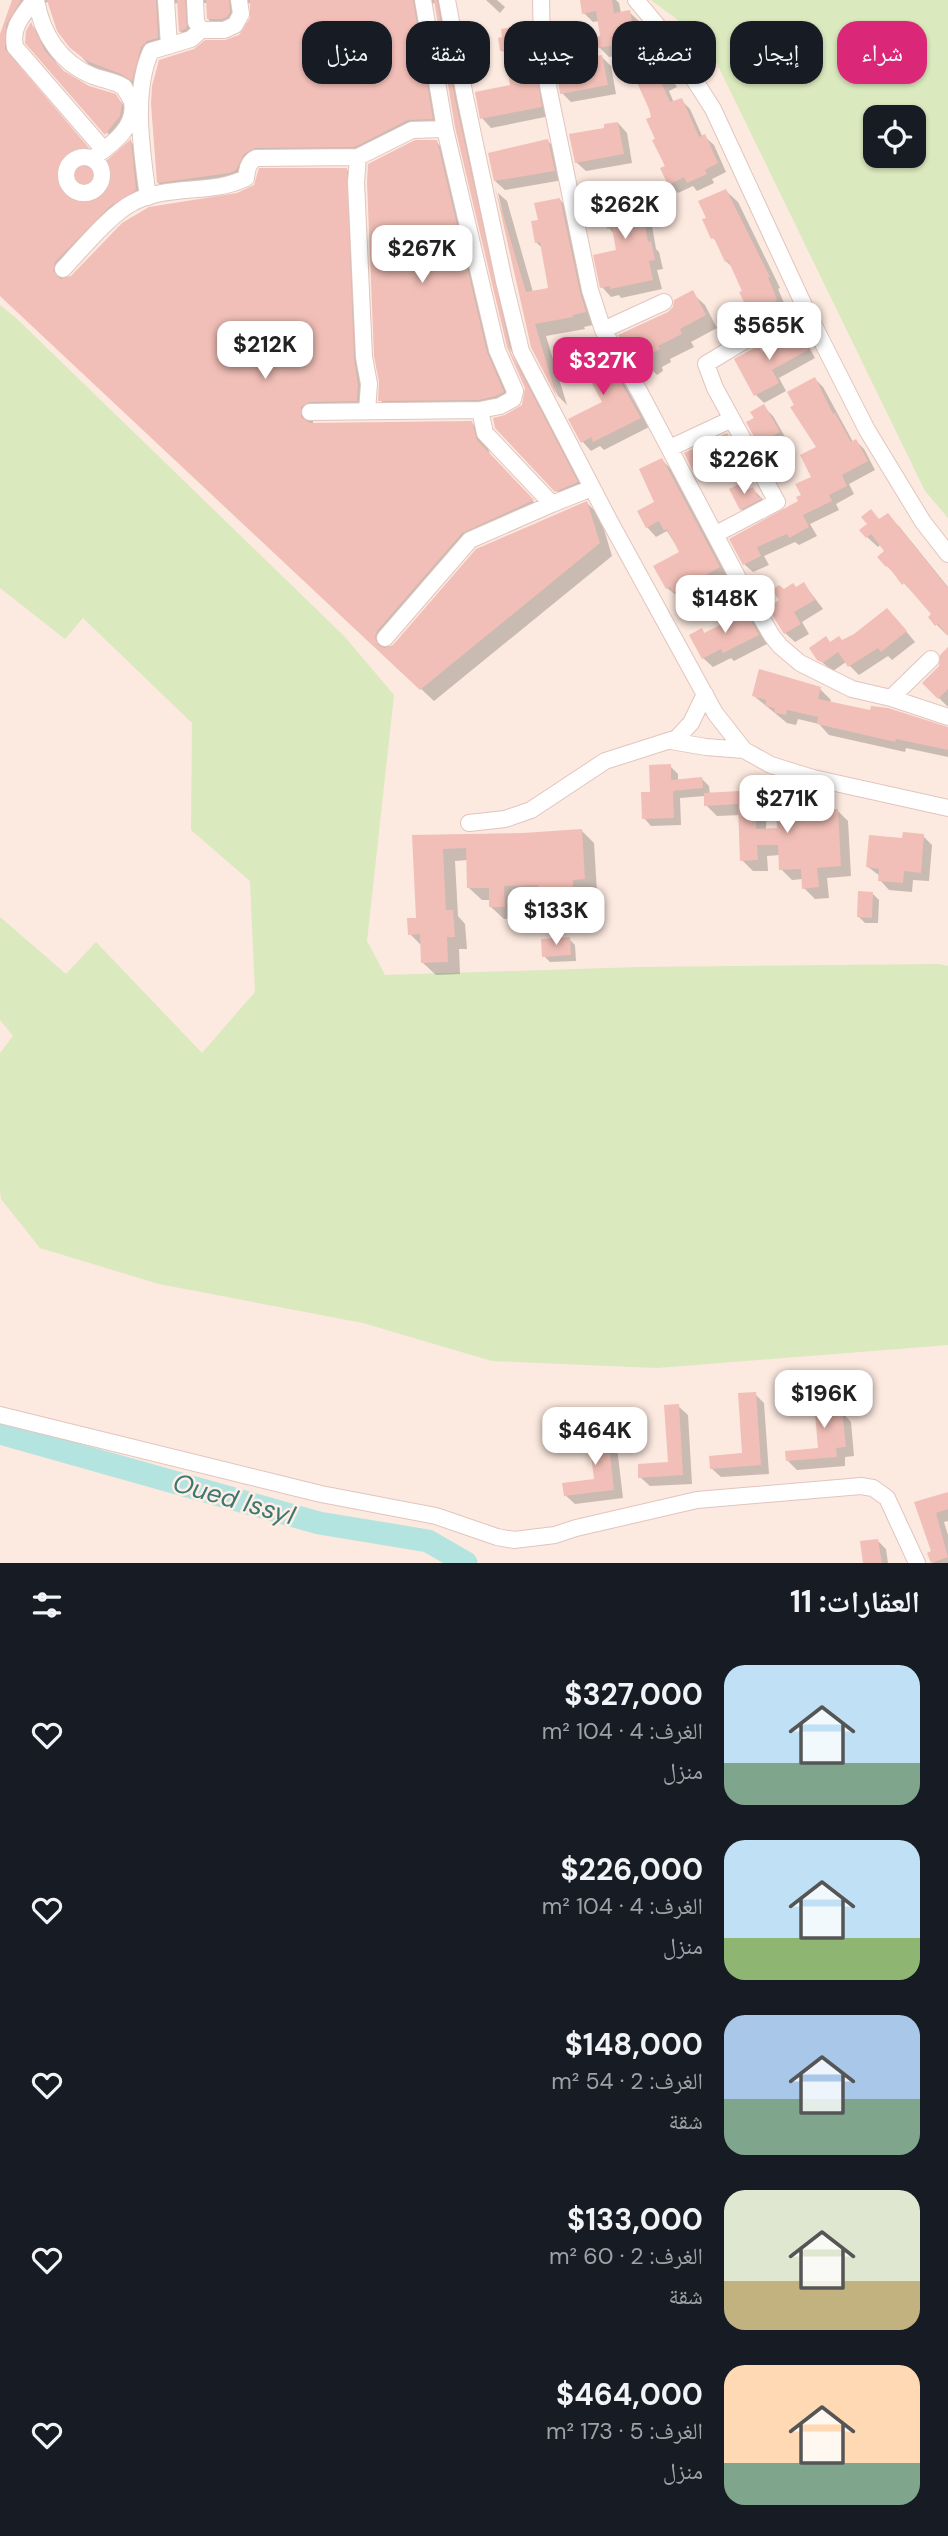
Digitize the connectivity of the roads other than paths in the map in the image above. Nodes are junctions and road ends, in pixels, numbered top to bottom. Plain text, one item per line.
1 (35, 0) edge
2 (166, 0) edge
3 (195, 0) edge
4 (239, 0) edge
5 (423, 0) edge
6 (447, 0) edge
7 (541, 0) edge
8 (636, 0) edge
9 (201, 30) junction
10 (169, 46) junction
11 (445, 130) junction
12 (358, 157) junction
13 (148, 197) junction
14 (63, 269) dead end
15 (664, 302) dead end
16 (808, 314) junction
17 (603, 330) junction
18 (480, 410) junction
19 (367, 411) junction
20 (310, 412) dead end
21 (732, 419) junction
22 (670, 448) junction
23 (592, 488) junction
24 (552, 504) junction
25 (716, 534) junction
26 (948, 554) edge
27 (384, 638) dead end
28 (931, 659) dead end
29 (705, 694) junction
30 (891, 698) junction
31 (948, 717) edge
32 (688, 728) junction
33 (671, 741) junction
34 (700, 746) junction
35 (744, 750) junction
36 (948, 808) edge
37 (469, 823) dead end
38 (0, 1415) edge
39 (917, 1563) edge

1 - 1 street
2 - 10 street
3 - 9 street
4 - 9 street
5 - 11 street
6 - 23 street
7 - 17 street
8 - 16 street
9 - 10 street
10 - 13 street
11 - 12 street
11 - 18 street
12 - 13 street
12 - 19 street
13 - 14 street
15 - 17 street
16 - 21 street
16 - 26 street
17 - 22 street
18 - 19 street
18 - 24 street
19 - 20 street
21 - 22 street
21 - 25 street
22 - 25 street
23 - 24 street
23 - 29 street
24 - 27 street
25 - 30 street
28 - 30 street
29 - 32 street
29 - 35 street
30 - 31 street
32 - 33 street
32 - 34 street
33 - 34 street
33 - 37 street
34 - 35 street
35 - 36 street
38 - 39 street

